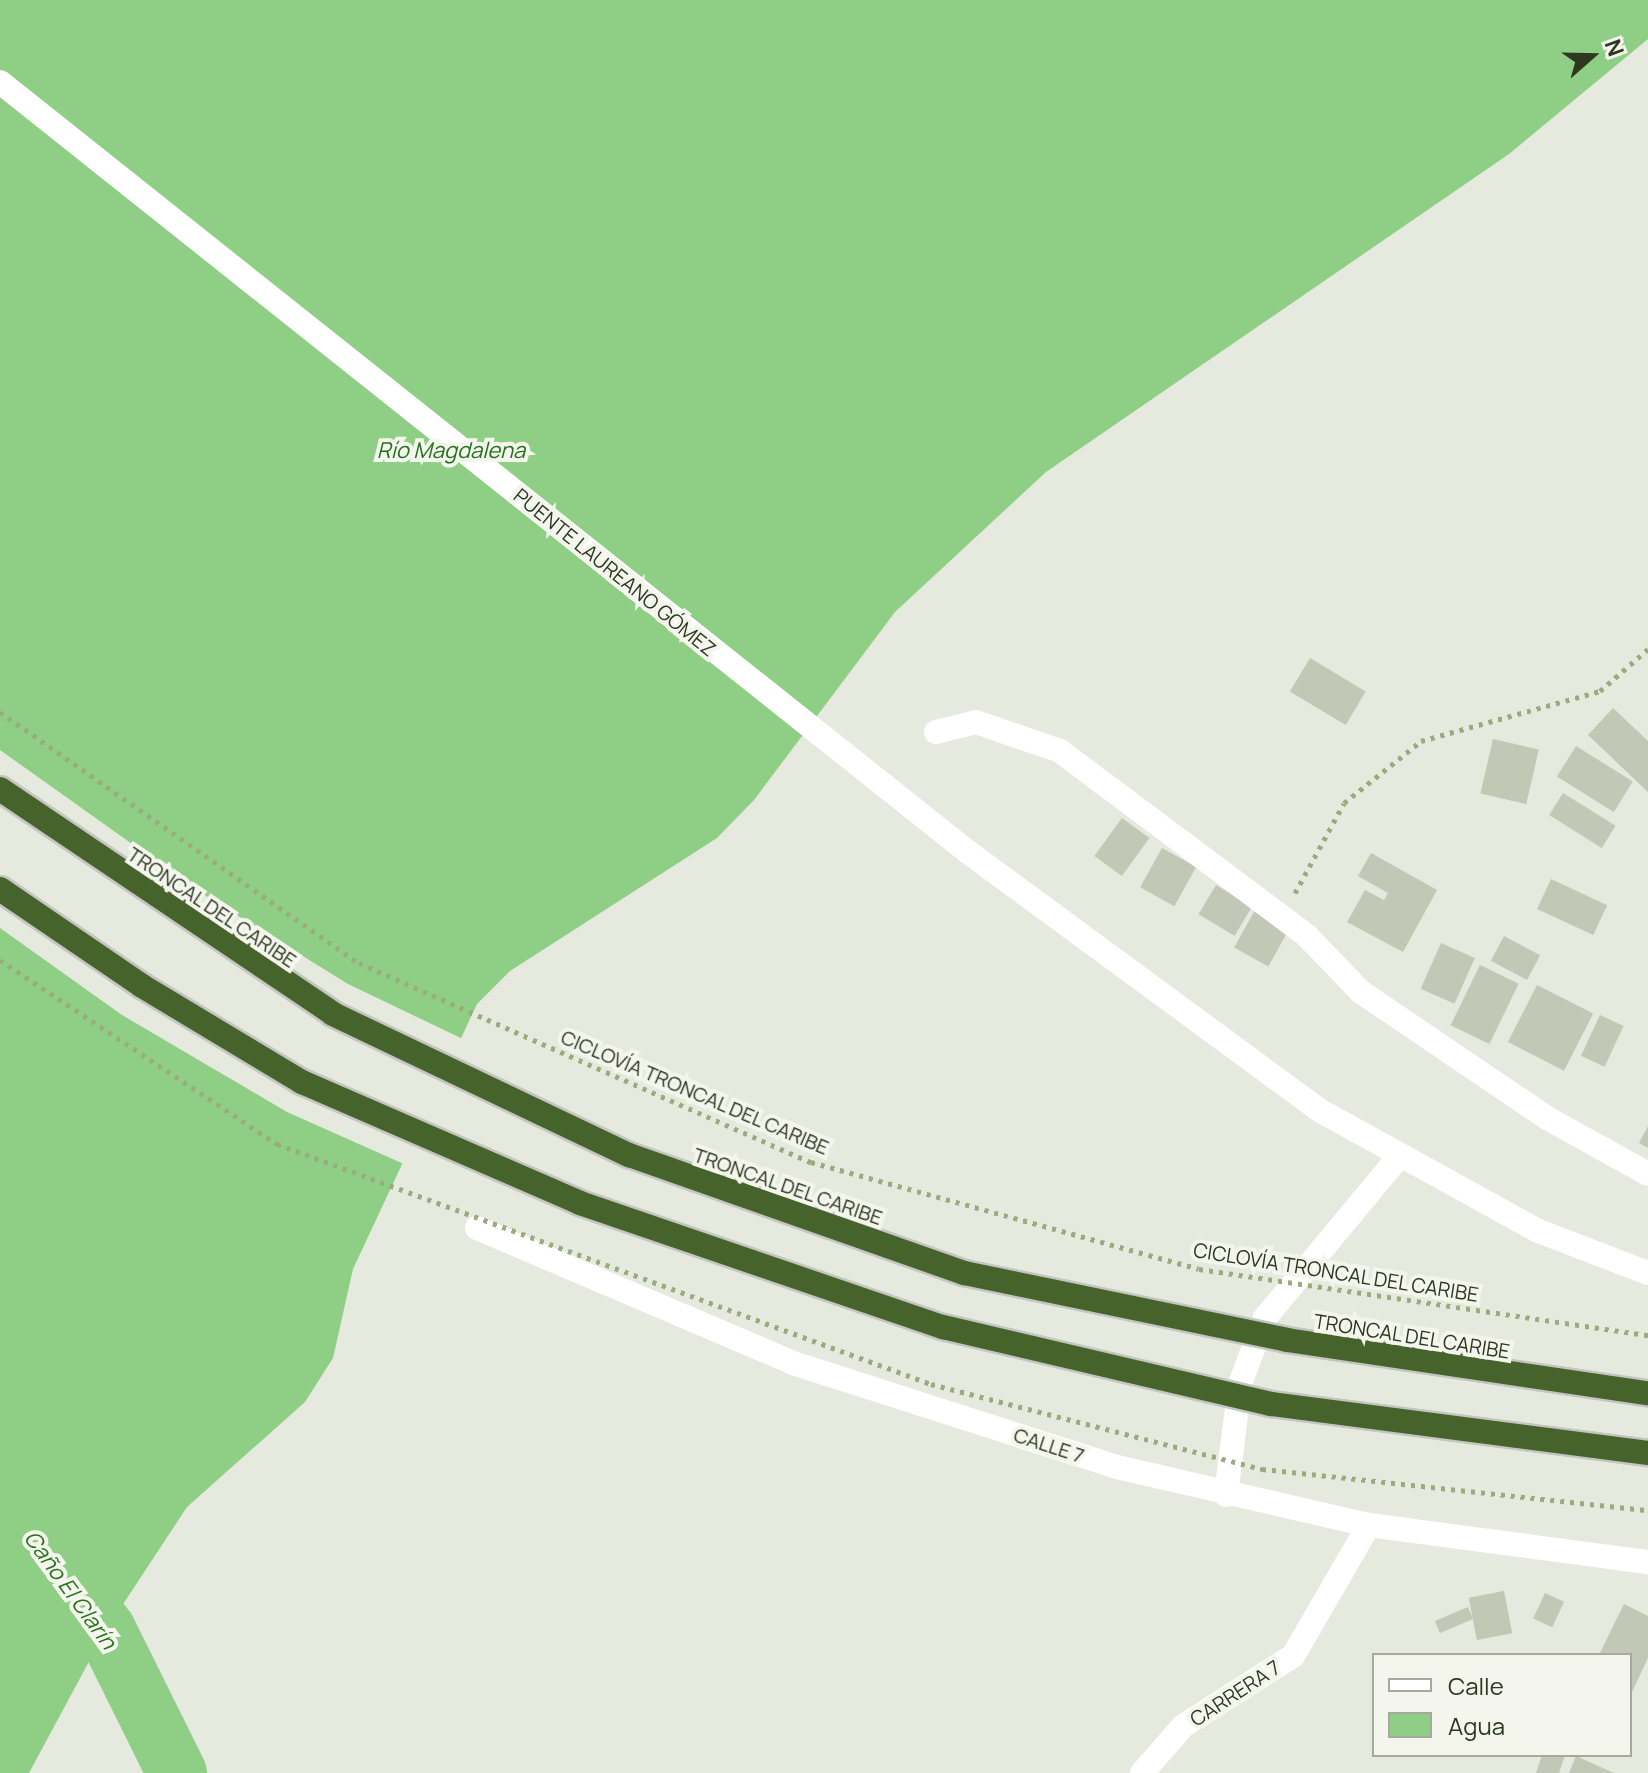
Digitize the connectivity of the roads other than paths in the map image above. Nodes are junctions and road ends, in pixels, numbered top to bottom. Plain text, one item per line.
1 (0, 82) edge
2 (936, 732) dead end
3 (0, 789) edge
4 (0, 889) edge
5 (1398, 1158) junction
6 (1648, 1174) edge
7 (477, 1228) dead end
8 (1648, 1273) edge
9 (1648, 1393) edge
10 (1648, 1453) edge
11 (1226, 1495) junction
12 (1369, 1525) junction
13 (1648, 1562) edge
14 (1142, 1773) edge

1 - 5 street, PUENTE LAUREANO GÓMEZ
2 - 6 street
3 - 9 highway, TRONCAL DEL CARIBE, bridge
4 - 10 highway, bridge
5 - 8 street, PUENTE LAUREANO GÓMEZ
5 - 11 street
7 - 11 street, CALLE 7
11 - 12 street, CALLE 7
12 - 13 street, CALLE 7
12 - 14 street, CARRERA 7

